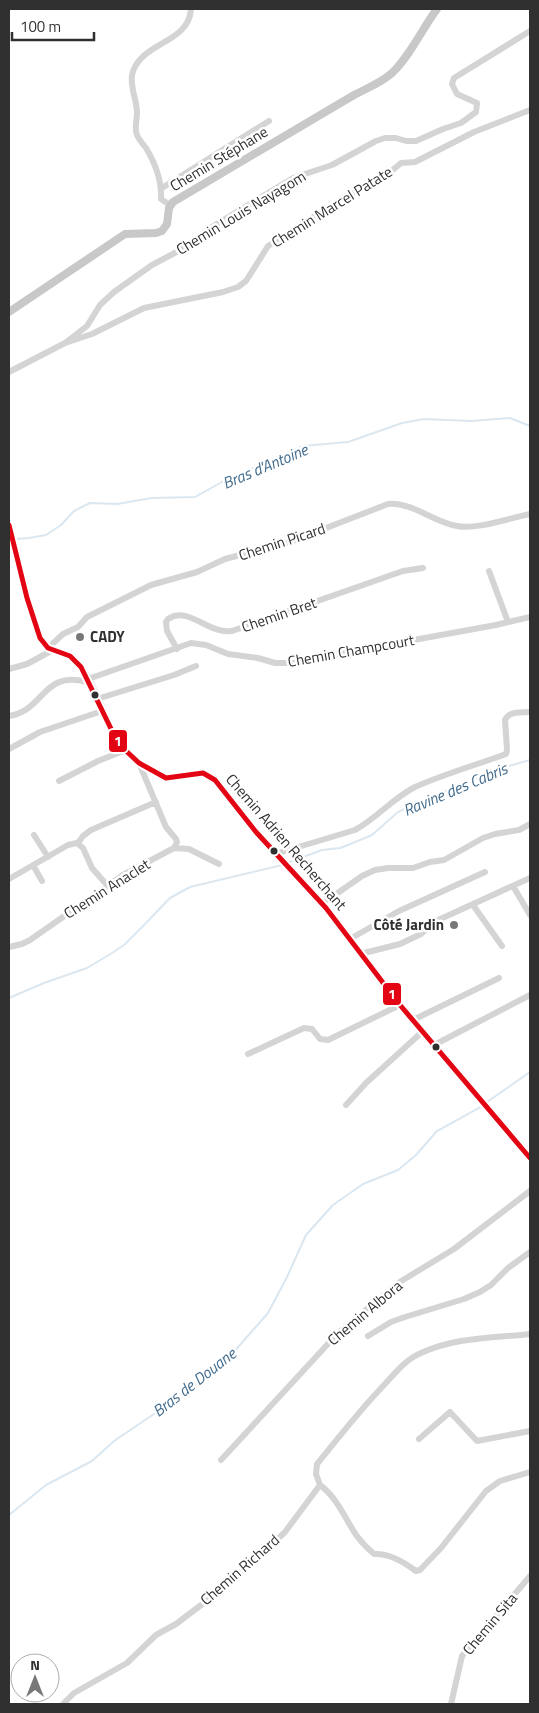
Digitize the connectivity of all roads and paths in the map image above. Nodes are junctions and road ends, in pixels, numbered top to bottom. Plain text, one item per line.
1 (191, 9) edge
2 (437, 9) edge
3 (530, 30) edge
4 (530, 110) edge
5 (467, 120) junction
6 (269, 121) dead end
7 (474, 132) junction
8 (162, 188) junction
9 (170, 205) junction
10 (9, 312) edge
11 (65, 343) junction
12 (9, 372) edge
13 (530, 514) edge
14 (9, 525) edge
15 (423, 568) dead end
16 (489, 571) dead end
17 (530, 617) edge
18 (508, 622) junction
19 (50, 649) junction
20 (176, 649) junction
21 (196, 666) dead end
22 (9, 669) edge
23 (89, 681) junction
24 (97, 699) junction
25 (102, 711) junction
26 (528, 712) dead end
27 (9, 716) edge
28 (9, 749) edge
29 (126, 750) junction
30 (139, 763) junction
31 (59, 781) dead end
32 (156, 802) junction
33 (530, 824) edge
34 (34, 835) dead end
35 (78, 843) junction
36 (174, 848) junction
37 (277, 855) junction
38 (48, 856) junction
39 (219, 864) dead end
40 (33, 865) junction
41 (485, 872) dead end
42 (530, 878) edge
43 (9, 879) edge
44 (42, 882) dead end
45 (108, 885) junction
46 (513, 886) junction
47 (322, 904) junction
48 (473, 905) junction
49 (530, 915) edge
50 (350, 939) junction
51 (9, 946) edge
52 (502, 946) dead end
53 (360, 954) junction
54 (499, 978) dead end
55 (530, 996) edge
56 (400, 1005) junction
57 (413, 1020) junction
58 (422, 1032) junction
59 (434, 1046) junction
60 (248, 1054) dead end
61 (346, 1105) dead end
62 (530, 1158) edge
63 (530, 1191) edge
64 (530, 1252) edge
65 (530, 1334) edge
66 (368, 1336) dead end
67 (530, 1431) edge
68 (418, 1440) dead end
69 (221, 1460) dead end
70 (530, 1472) edge
71 (320, 1485) junction
72 (530, 1576) edge
73 (62, 1704) edge
74 (452, 1704) edge

1 - 8 street
2 - 9 main road, Chemin Stéphane
3 - 5 street
4 - 7 street, Chemin Marcel Patate
5 - 7 street
5 - 11 street, Chemin Louis Nayagom
6 - 8 street
7 - 11 street, Chemin Marcel Patate
8 - 9 street
9 - 10 main road, Chemin Stéphane
11 - 12 street, Chemin Marcel Patate
13 - 19 street, Chemin Picard
14 - 19 main road
15 - 20 street, Chemin Bret
16 - 18 street
17 - 18 street, Chemin Champcourt
18 - 20 street, Chemin Champcourt
19 - 22 street, Chemin Picard
19 - 23 main road, Chemin Adrien Recherchant
20 - 23 street, Chemin Champcourt
21 - 24 street
23 - 24 main road, Chemin Adrien Recherchant
23 - 27 street
24 - 25 main road, Chemin Adrien Recherchant
25 - 28 street
25 - 29 main road, Chemin Adrien Recherchant
26 - 37 street
29 - 30 main road, Chemin Adrien Recherchant
29 - 31 street
30 - 32 street
30 - 37 main road, Chemin Adrien Recherchant
32 - 35 street
32 - 36 street
33 - 47 street
34 - 38 street
35 - 38 street
35 - 45 street
36 - 39 street
36 - 45 street, Chemin Anaclet
37 - 47 main road, Chemin Adrien Recherchant
38 - 40 street
40 - 43 street
40 - 44 street
41 - 50 street
42 - 46 street
45 - 51 street, Chemin Anaclet
46 - 48 street
46 - 49 street
47 - 50 main road, Chemin Adrien Recherchant
48 - 52 street
48 - 53 street
50 - 53 main road, Chemin Adrien Recherchant
53 - 56 main road, Chemin Adrien Recherchant
54 - 57 street
55 - 59 street
56 - 57 main road, Chemin Adrien Recherchant
56 - 60 street
57 - 58 main road, Chemin Adrien Recherchant
58 - 59 main road, Chemin Adrien Recherchant
58 - 61 street
59 - 62 main road, Chemin Adrien Recherchant
63 - 69 street, Chemin Albora
64 - 66 street
65 - 71 street
67 - 68 street
70 - 71 street
71 - 73 street, Chemin Richard
72 - 74 street, Chemin Sita

